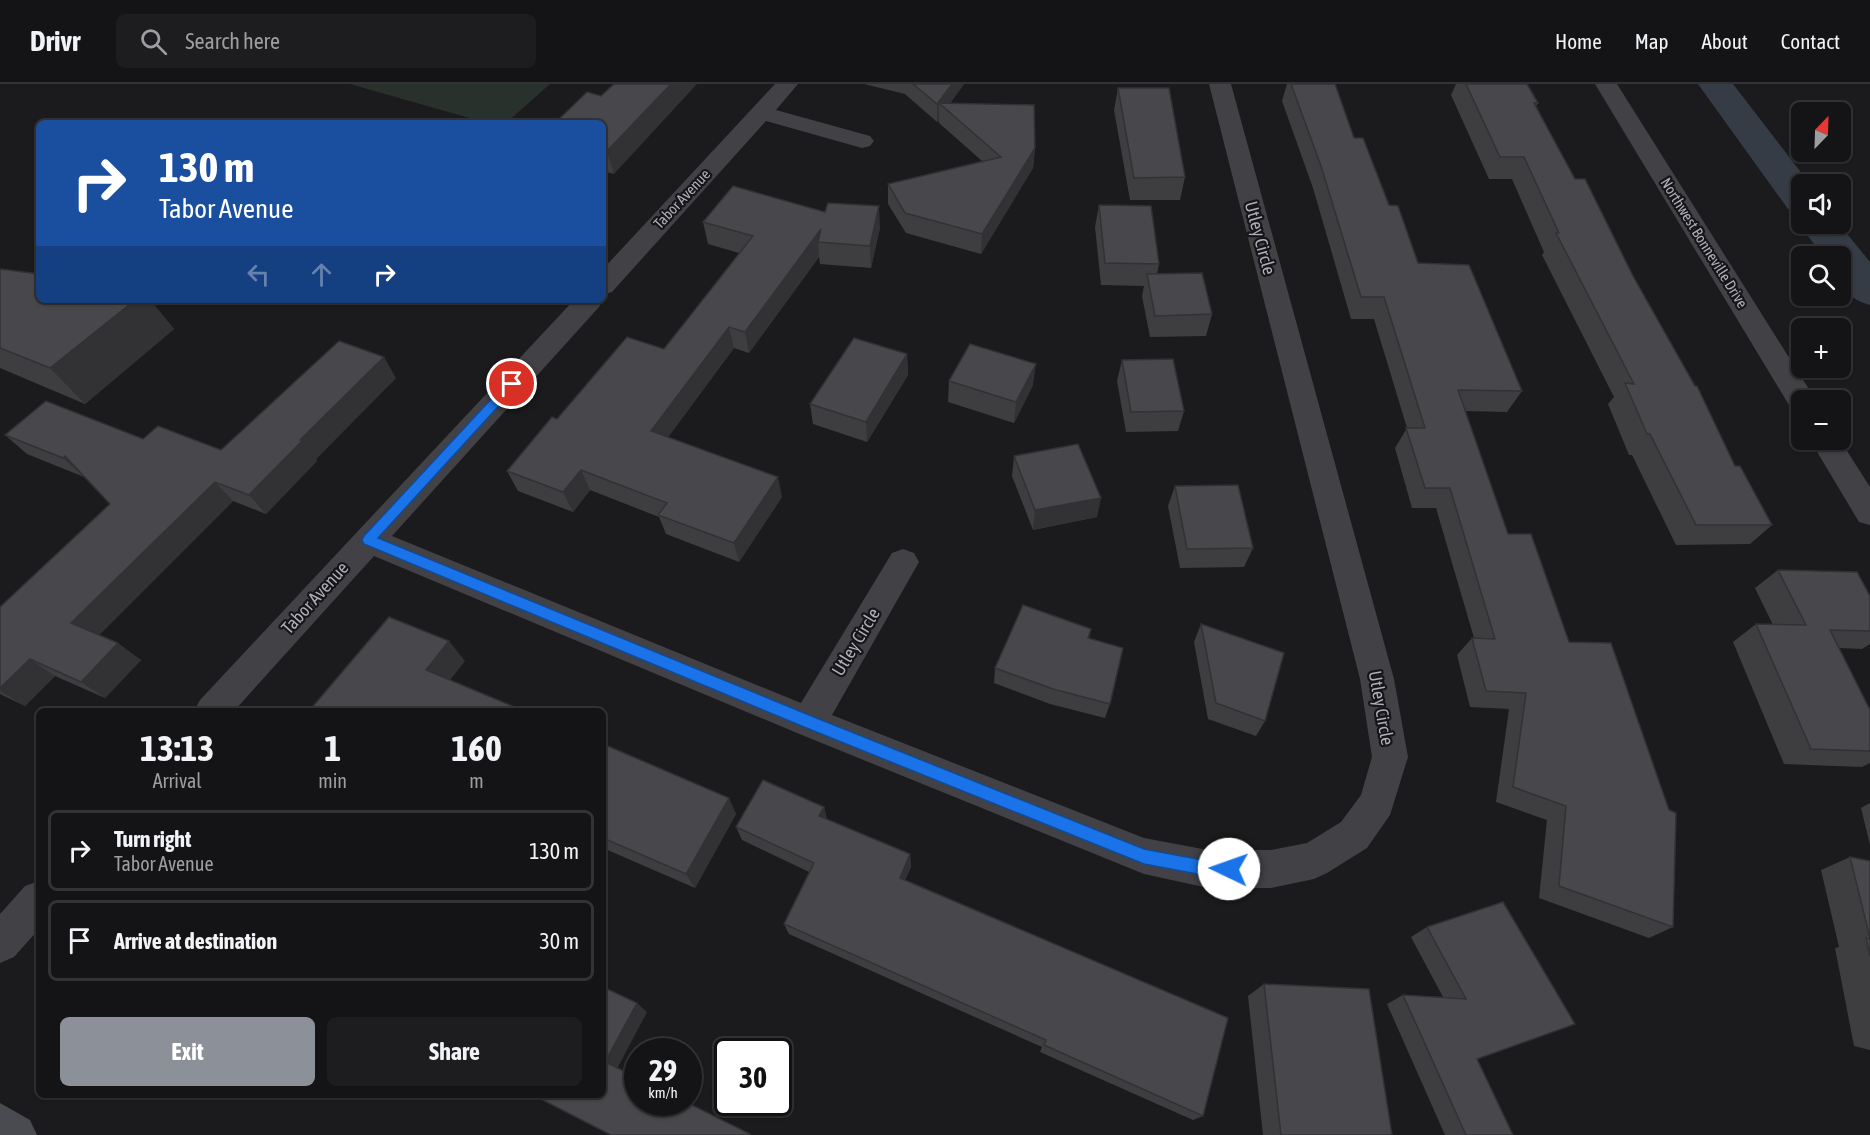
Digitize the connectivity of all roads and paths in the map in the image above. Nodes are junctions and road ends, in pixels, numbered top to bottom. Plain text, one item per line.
1 (787, 84) edge
2 (1220, 84) edge
3 (1606, 84) edge
4 (762, 113) junction
5 (862, 141) dead end
6 (606, 283) edge
7 (587, 303) edge
8 (1795, 390) edge
9 (1831, 450) edge
10 (1870, 513) edge
11 (368, 540) junction
12 (903, 562) dead end
13 (215, 708) edge
14 (809, 722) junction
15 (36, 903) edge
16 (0, 943) edge
17 (0, 1125) edge
18 (15, 1135) edge

1 - 4 street, Tabor Avenue
2 - 14 street, Utley Circle
3 - 8 street, Northwest Bonneville Drive
4 - 5 street
4 - 6 street, Tabor Avenue
7 - 11 street, Tabor Avenue
9 - 10 street
11 - 13 street, Tabor Avenue
11 - 14 street, Utley Circle
12 - 14 street, Utley Circle
15 - 16 street
17 - 18 main road

